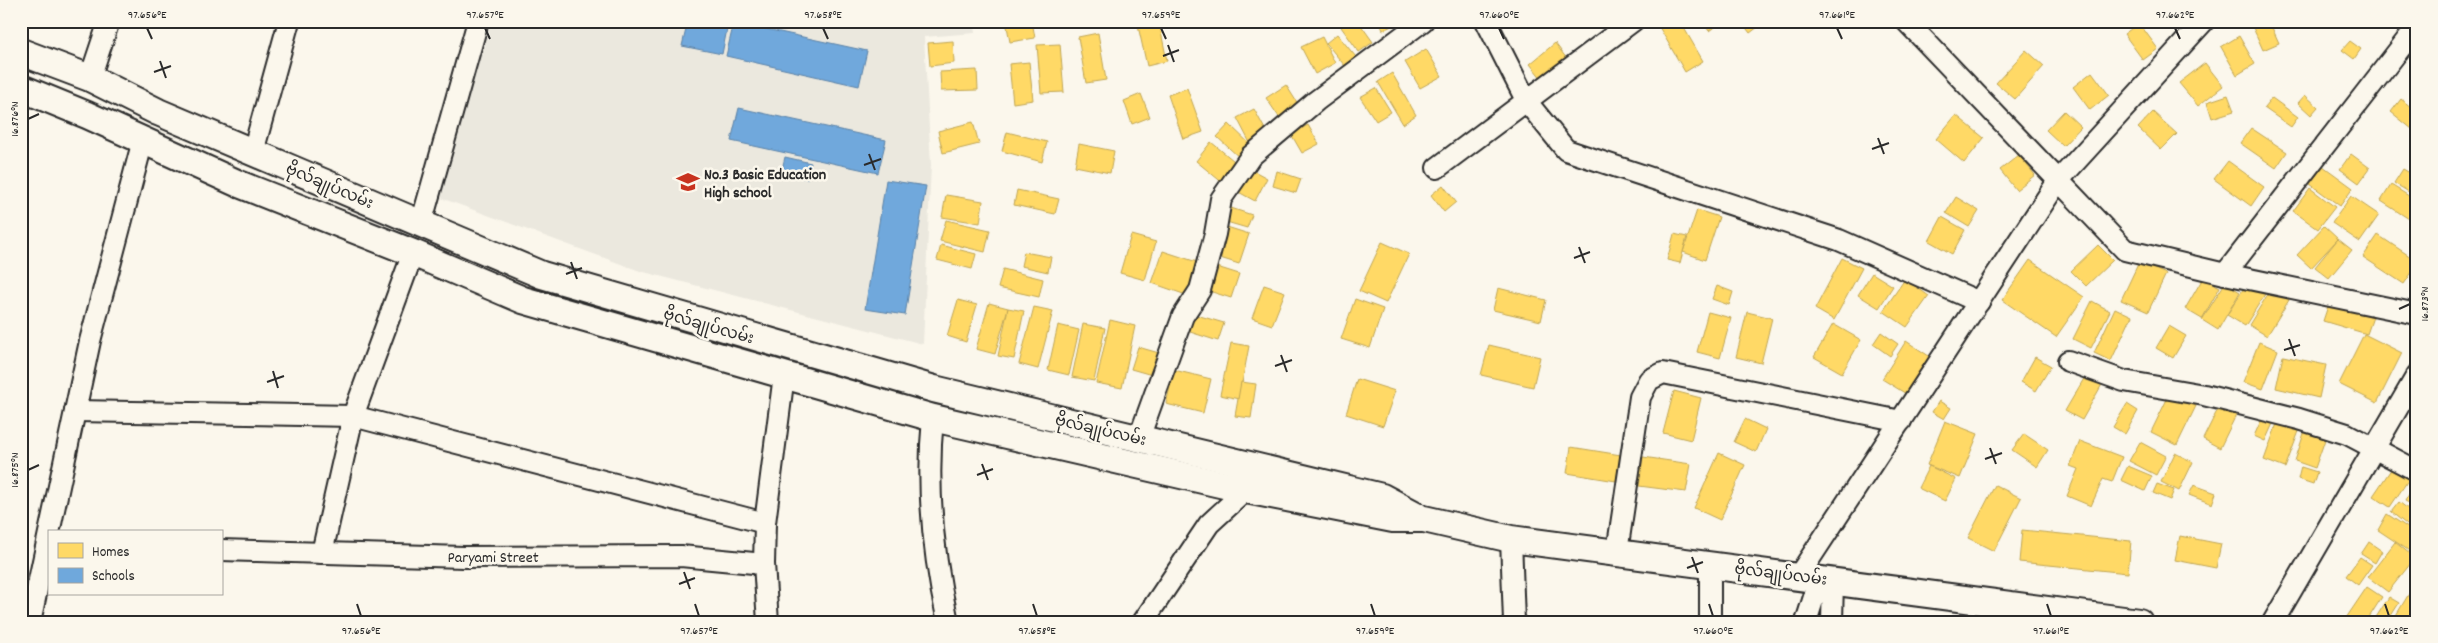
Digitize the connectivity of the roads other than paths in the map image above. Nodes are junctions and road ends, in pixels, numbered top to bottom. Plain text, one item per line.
1 (109, 21) edge
2 (289, 21) edge
3 (478, 21) edge
4 (1423, 21) edge
5 (1486, 21) edge
6 (1633, 21) edge
7 (1906, 21) edge
8 (2203, 22) edge
9 (2409, 37) dead end
10 (21, 52) edge
11 (90, 78) junction
12 (21, 88) edge
13 (1527, 102) junction
14 (143, 140) junction
15 (253, 152) junction
16 (1438, 168) dead end
17 (2058, 181) junction
18 (421, 224) junction
19 (413, 253) junction
20 (2225, 274) junction
21 (1979, 302) junction
22 (2417, 314) edge
23 (2068, 361) dead end
24 (784, 375) junction
25 (2417, 375) edge
26 (75, 411) junction
27 (353, 416) junction
28 (932, 418) junction
29 (1900, 421) junction
30 (1139, 438) junction
31 (2373, 448) junction
32 (2417, 471) edge
33 (1246, 490) junction
34 (1424, 519) junction
35 (766, 523) junction
36 (50, 530) edge
37 (1512, 539) junction
38 (47, 545) edge
39 (222, 550) edge
40 (1617, 552) junction
41 (322, 553) junction
42 (764, 564) junction
43 (1710, 564) junction
44 (1818, 578) junction
45 (30, 622) edge
46 (768, 622) edge
47 (948, 622) edge
48 (1143, 622) edge
49 (1514, 622) edge
50 (1710, 622) edge
51 (1806, 622) edge
52 (1832, 622) edge
53 (2139, 622) edge
54 (2273, 622) edge

1 - 11 street
2 - 15 street
3 - 18 street
4 - 30 street
5 - 13 street
6 - 13 street
7 - 17 street
8 - 17 street
9 - 20 street
10 - 11 main road, ဗိုလ်ချုပ်လမ်း
11 - 15 main road, ဗိုလ်ချုပ်လမ်း
12 - 14 main road, ဗိုလ်ချုပ်လမ်း
13 - 16 street
13 - 21 street
14 - 19 main road, ဗိုလ်ချုပ်လမ်း
14 - 26 street
15 - 18 main road, ဗိုလ်ချုပ်လမ်း
17 - 20 street
17 - 21 street
18 - 30 main road, ဗိုလ်ချုပ်လမ်း
19 - 24 main road, ဗိုလ်ချုပ်လမ်း
19 - 27 street
20 - 22 street
21 - 29 street
23 - 31 street
24 - 28 main road, ဗိုလ်ချုပ်လမ်း
24 - 35 street
25 - 31 street
26 - 27 street
26 - 36 street
27 - 35 street
27 - 41 street
28 - 33 main road, ဗိုလ်ချုပ်လမ်း
28 - 47 street
29 - 40 street
29 - 44 street
30 - 34 main road, ဗိုလ်ချုပ်လမ်း
31 - 32 street
31 - 54 street
33 - 34 main road, ဗိုလ်ချုပ်လမ်း
33 - 48 street
34 - 37 main road, ဗိုလ်ချုပ်လမ်း
35 - 42 street
37 - 40 main road, ဗိုလ်ချုပ်လမ်း
37 - 49 street
38 - 45 street
39 - 41 street, Paryami Street
40 - 43 main road, ဗိုလ်ချုပ်လမ်း
41 - 42 street, Paryami Street
42 - 46 street
43 - 44 main road, ဗိုလ်ချုပ်လမ်း
43 - 50 street
44 - 51 street
44 - 52 street
44 - 53 main road, ဗိုလ်ချုပ်လမ်း

